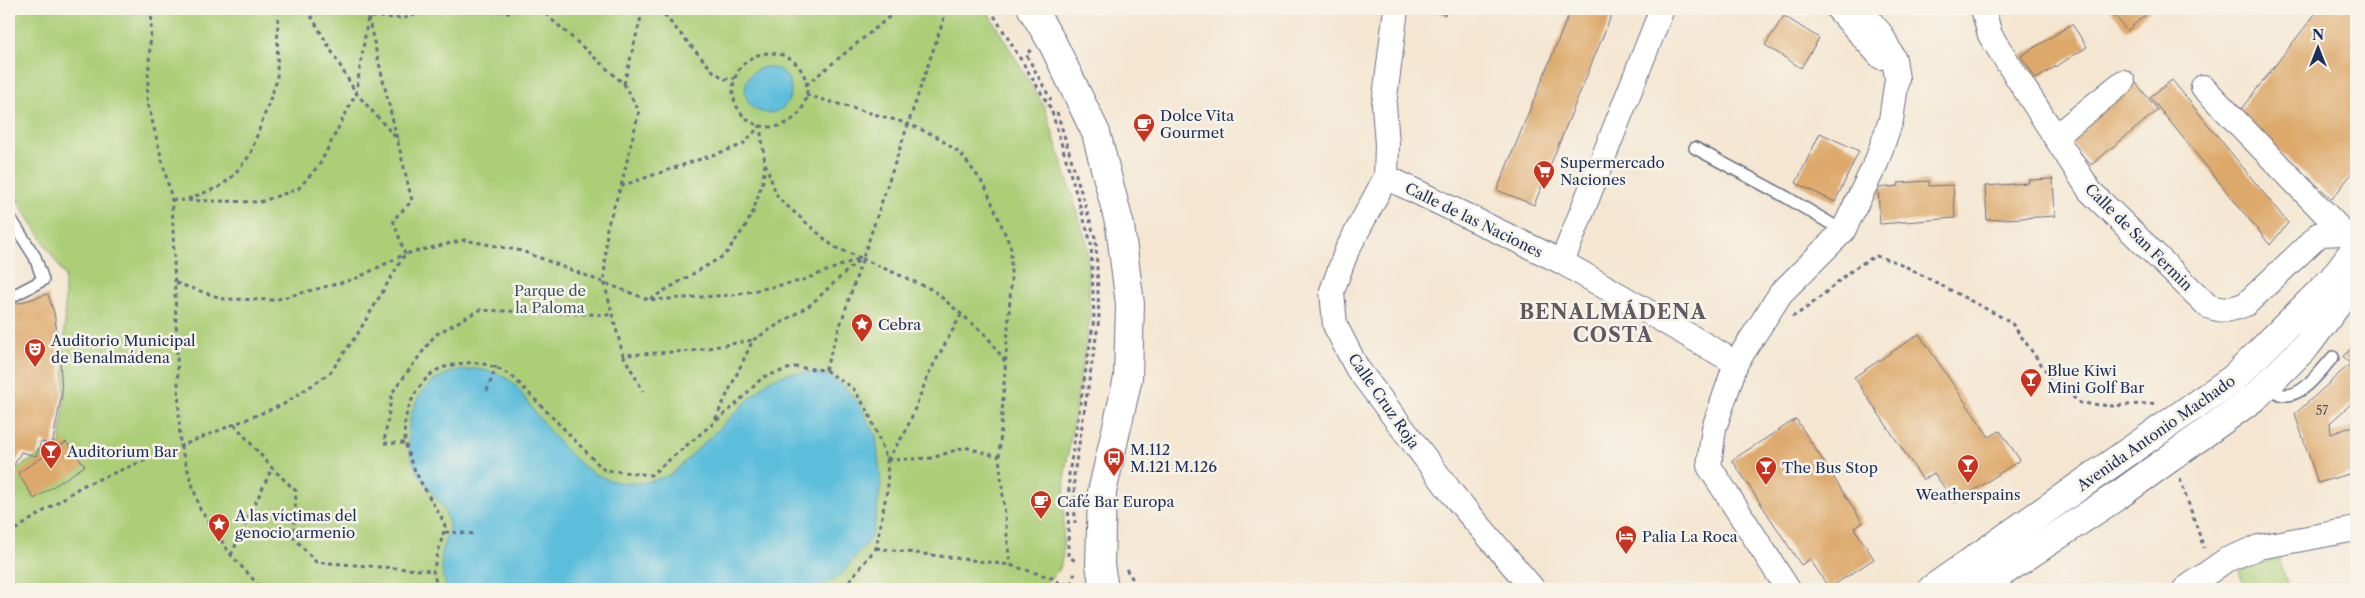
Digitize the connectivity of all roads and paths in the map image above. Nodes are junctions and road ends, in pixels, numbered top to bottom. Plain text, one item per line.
1 (152, 9) edge
2 (278, 9) edge
3 (307, 9) edge
4 (365, 9) edge
5 (440, 9) edge
6 (474, 9) edge
7 (533, 9) edge
8 (540, 9) edge
9 (642, 9) edge
10 (659, 9) edge
11 (899, 9) edge
12 (947, 9) edge
13 (990, 9) edge
14 (1032, 9) edge
15 (1396, 9) edge
16 (1662, 9) edge
17 (1838, 9) edge
18 (1860, 9) edge
19 (1983, 9) edge
20 (368, 17) junction
21 (1034, 48) dead end
22 (1894, 59) junction
23 (735, 78) junction
24 (2123, 82) dead end
25 (624, 84) junction
26 (806, 85) junction
27 (2203, 87) dead end
28 (356, 94) junction
29 (806, 94) junction
30 (906, 123) junction
31 (760, 126) junction
32 (2055, 137) junction
33 (399, 142) junction
34 (1695, 148) dead end
35 (765, 163) junction
36 (1386, 177) junction
37 (621, 186) junction
38 (172, 200) junction
39 (9, 216) edge
40 (1843, 231) junction
41 (2352, 241) edge
42 (405, 254) junction
43 (861, 258) junction
44 (1562, 262) junction
45 (2356, 279) edge
46 (604, 282) junction
47 (176, 283) junction
48 (9, 298) edge
49 (649, 300) junction
50 (612, 315) junction
51 (961, 315) junction
52 (1762, 322) junction
53 (754, 340) junction
54 (623, 355) junction
55 (2334, 357) dead end
56 (1006, 364) junction
57 (1736, 364) junction
58 (496, 366) junction
59 (825, 370) junction
60 (2267, 385) junction
61 (487, 391) dead end
62 (643, 391) dead end
63 (2158, 403) dead end
64 (714, 423) junction
65 (234, 424) junction
66 (404, 443) junction
67 (180, 445) junction
68 (999, 457) junction
69 (2172, 457) junction
70 (887, 460) junction
71 (272, 468) junction
72 (2356, 529) edge
73 (444, 532) junction
74 (1076, 533) dead end
75 (9, 534) edge
76 (475, 534) dead end
77 (876, 548) junction
78 (231, 555) junction
79 (1084, 558) junction
80 (1010, 565) junction
81 (2212, 570) junction
82 (433, 571) junction
83 (1071, 584) junction
84 (1526, 587) edge
85 (262, 589) edge
86 (438, 589) edge
87 (837, 589) edge
88 (1076, 589) edge
89 (1104, 589) edge
90 (1135, 589) edge
91 (1788, 589) edge
92 (1932, 589) edge
93 (1978, 589) edge
94 (2185, 589) edge

1 - 38 path
2 - 38 path
3 - 28 path
4 - 20 path
5 - 20 path
6 - 7 path
8 - 25 path
9 - 25 path
10 - 23 path
11 - 26 path
12 - 30 path
13 - 79 path
14 - 79 main road
15 - 36 street, Calle Cruz Roja
16 - 44 street, Calle de las Naciones
17 - 22 street
18 - 22 street
19 - 32 street, Calle de San Fermin
20 - 28 path
20 - 33 path
21 - 74 path
22 - 40 street
23 - 26 path
23 - 31 path
24 - 32 street
25 - 37 path
26 - 29 path
27 - 41 street
28 - 33 path
28 - 38 path
29 - 30 path
29 - 31 path
30 - 43 path
30 - 56 path
31 - 35 path
31 - 37 path
32 - 41 street, Calle de San Fermin
33 - 42 path
34 - 40 lane
35 - 43 path
35 - 49 path
36 - 44 street, Calle de las Naciones
36 - 84 street, Calle Cruz Roja
37 - 46 path
38 - 47 path
39 - 48 lane
40 - 52 street
41 - 92 main road, Avenida Antonio Machado
42 - 46 path
42 - 47 path
42 - 65 path
43 - 49 path
43 - 51 path
43 - 53 path
43 - 59 path
44 - 57 street, Calle de las Naciones
45 - 60 main road, Avenida Antonio Machado
46 - 49 path
46 - 50 path
47 - 67 path
50 - 54 path
50 - 66 path
51 - 56 path
51 - 70 path
52 - 57 street
52 - 63 path
53 - 54 path
53 - 64 path
54 - 62 path
55 - 60 lane
56 - 68 path
57 - 91 street
58 - 61 path
58 - 64 path
58 - 66 path
59 - 64 path
59 - 70 path
60 - 69 main road, Avenida Antonio Machado
65 - 67 path
65 - 71 path
66 - 73 path
67 - 75 path
67 - 78 path
68 - 70 path
68 - 80 path
69 - 81 path
69 - 93 main road, Avenida Antonio Machado
70 - 77 path
71 - 78 path
71 - 82 path
72 - 81 street
73 - 76 path
73 - 82 path
77 - 80 path
77 - 87 path
78 - 85 path
79 - 83 path
79 - 89 main road
79 - 90 path
80 - 83 path
81 - 94 street
82 - 86 path
83 - 88 path

